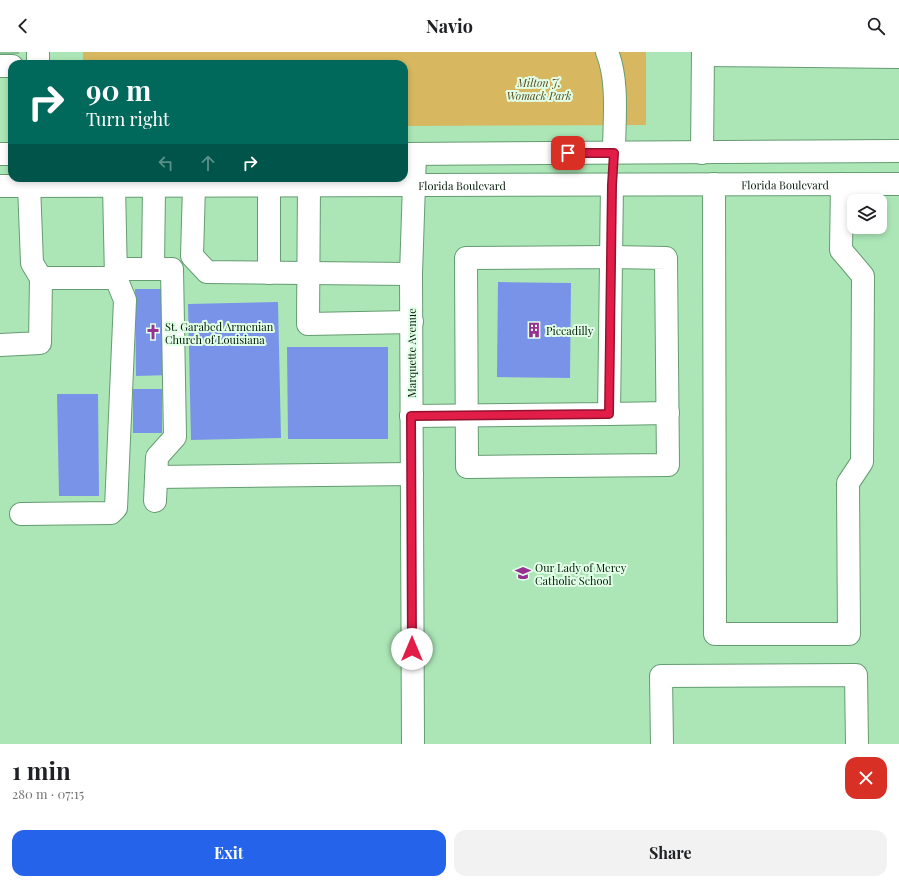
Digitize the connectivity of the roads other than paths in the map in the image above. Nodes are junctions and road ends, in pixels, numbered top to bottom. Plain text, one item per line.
1 (607, 52) edge
2 (703, 54) edge
3 (899, 57) edge
4 (899, 151) edge
5 (614, 153) junction
6 (702, 153) junction
7 (410, 154) edge
8 (714, 184) junction
9 (842, 184) junction
10 (899, 184) edge
11 (29, 185) junction
12 (269, 185) junction
13 (309, 185) junction
14 (414, 185) junction
15 (612, 185) junction
16 (0, 186) edge
17 (114, 186) junction
18 (154, 186) junction
19 (194, 186) junction
20 (612, 257) junction
21 (153, 269) junction
22 (269, 273) junction
23 (308, 273) junction
24 (116, 274) junction
25 (411, 274) junction
26 (41, 278) junction
27 (412, 322) junction
28 (0, 345) edge
29 (668, 413) junction
30 (609, 414) junction
31 (411, 416) junction
32 (467, 416) junction
33 (412, 474) junction
34 (156, 477) junction
35 (155, 501) dead end
36 (21, 514) dead end
37 (412, 744) edge
38 (662, 744) edge
39 (857, 744) edge

1 - 5 main road
2 - 3 main road
2 - 6 main road
4 - 6 main road
5 - 6 main road
5 - 7 main road
5 - 15 main road
7 - 14 main road, Marquette Avenue
8 - 9 main road, Florida Boulevard
8 - 9 main road
8 - 15 main road, Florida Boulevard
9 - 10 main road, Florida Boulevard
11 - 16 main road, Florida Boulevard
11 - 17 main road, Florida Boulevard
11 - 26 main road
12 - 13 main road, Florida Boulevard
12 - 19 main road, Florida Boulevard
12 - 22 main road
13 - 14 main road, Florida Boulevard
13 - 23 main road
14 - 15 main road, Florida Boulevard
14 - 25 main road, Marquette Avenue
15 - 20 main road
17 - 18 main road, Florida Boulevard
17 - 24 main road
18 - 19 main road, Florida Boulevard
18 - 21 main road
19 - 22 main road
20 - 29 main road
20 - 30 main road
20 - 32 main road
21 - 24 main road
21 - 34 main road
22 - 23 main road
23 - 25 main road
23 - 27 main road
24 - 26 main road
24 - 36 main road
25 - 27 main road, Marquette Avenue
26 - 28 main road
27 - 31 main road, Marquette Avenue
29 - 30 main road
29 - 32 main road
30 - 32 main road
31 - 32 main road
31 - 33 main road, Marquette Avenue
33 - 34 main road
33 - 37 main road, Marquette Avenue
34 - 35 main road
38 - 39 main road

